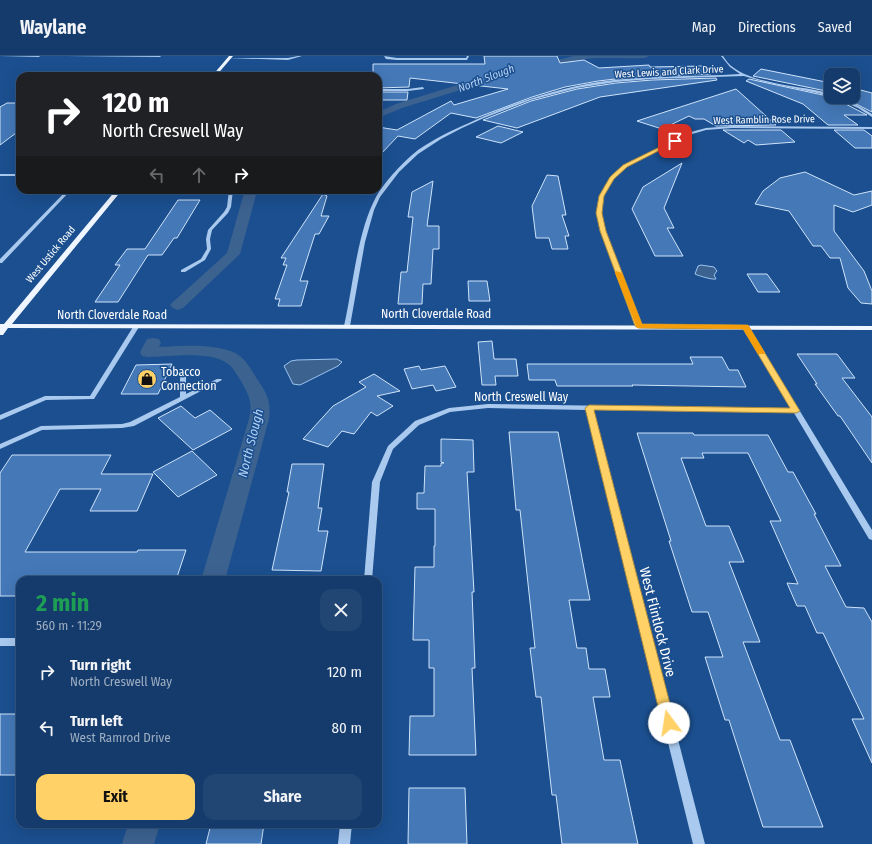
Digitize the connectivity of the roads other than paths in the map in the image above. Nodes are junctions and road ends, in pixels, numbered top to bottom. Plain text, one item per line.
1 (0, 56) edge
2 (39, 56) edge
3 (67, 56) edge
4 (160, 56) edge
5 (301, 56) edge
6 (385, 56) edge
7 (468, 56) edge
8 (722, 56) edge
9 (230, 57) edge
10 (218, 72) edge
11 (743, 76) junction
12 (423, 88) dead end
13 (382, 90) edge
14 (824, 94) edge
15 (852, 104) edge
16 (872, 116) edge
17 (872, 128) edge
18 (0, 175) edge
19 (16, 175) edge
20 (382, 191) edge
21 (65, 194) edge
22 (116, 194) edge
23 (231, 194) edge
24 (380, 194) edge
25 (0, 262) edge
26 (183, 271) dead end
27 (3, 326) edge
28 (347, 326) junction
29 (639, 326) junction
30 (746, 327) junction
31 (136, 328) junction
32 (872, 328) edge
33 (0, 333) edge
34 (183, 370) dead end
35 (219, 380) dead end
36 (183, 398) junction
37 (589, 408) junction
38 (796, 411) junction
39 (0, 418) edge
40 (0, 447) edge
41 (872, 537) edge
42 (368, 576) edge
43 (0, 642) edge
44 (16, 642) edge
45 (346, 828) edge
46 (344, 844) edge
47 (699, 844) edge

1 - 2 street
3 - 4 street
5 - 9 street
6 - 7 street
8 - 11 street
9 - 10 main road
11 - 14 street, West Lewis and Clark Drive
11 - 20 street, West Lewis and Clark Drive
12 - 13 street
15 - 16 street
17 - 29 street, West Ramblin Rose Drive
18 - 19 street
21 - 25 street
22 - 27 main road, West Ustick Road
23 - 26 street
24 - 28 street, West Lewis and Clark Drive
27 - 31 main road, North Cloverdale Road
27 - 33 main road, West Ustick Road
28 - 29 main road, North Cloverdale Road
28 - 31 main road, North Cloverdale Road
29 - 30 main road, North Cloverdale Road
30 - 32 main road, North Cloverdale Road
30 - 38 street
31 - 39 street
34 - 36 street
35 - 36 street
36 - 40 street
37 - 38 street, North Creswell Way
37 - 42 street, North Creswell Way
37 - 47 street, West Flintlock Drive
38 - 41 street
43 - 44 street
45 - 46 street

